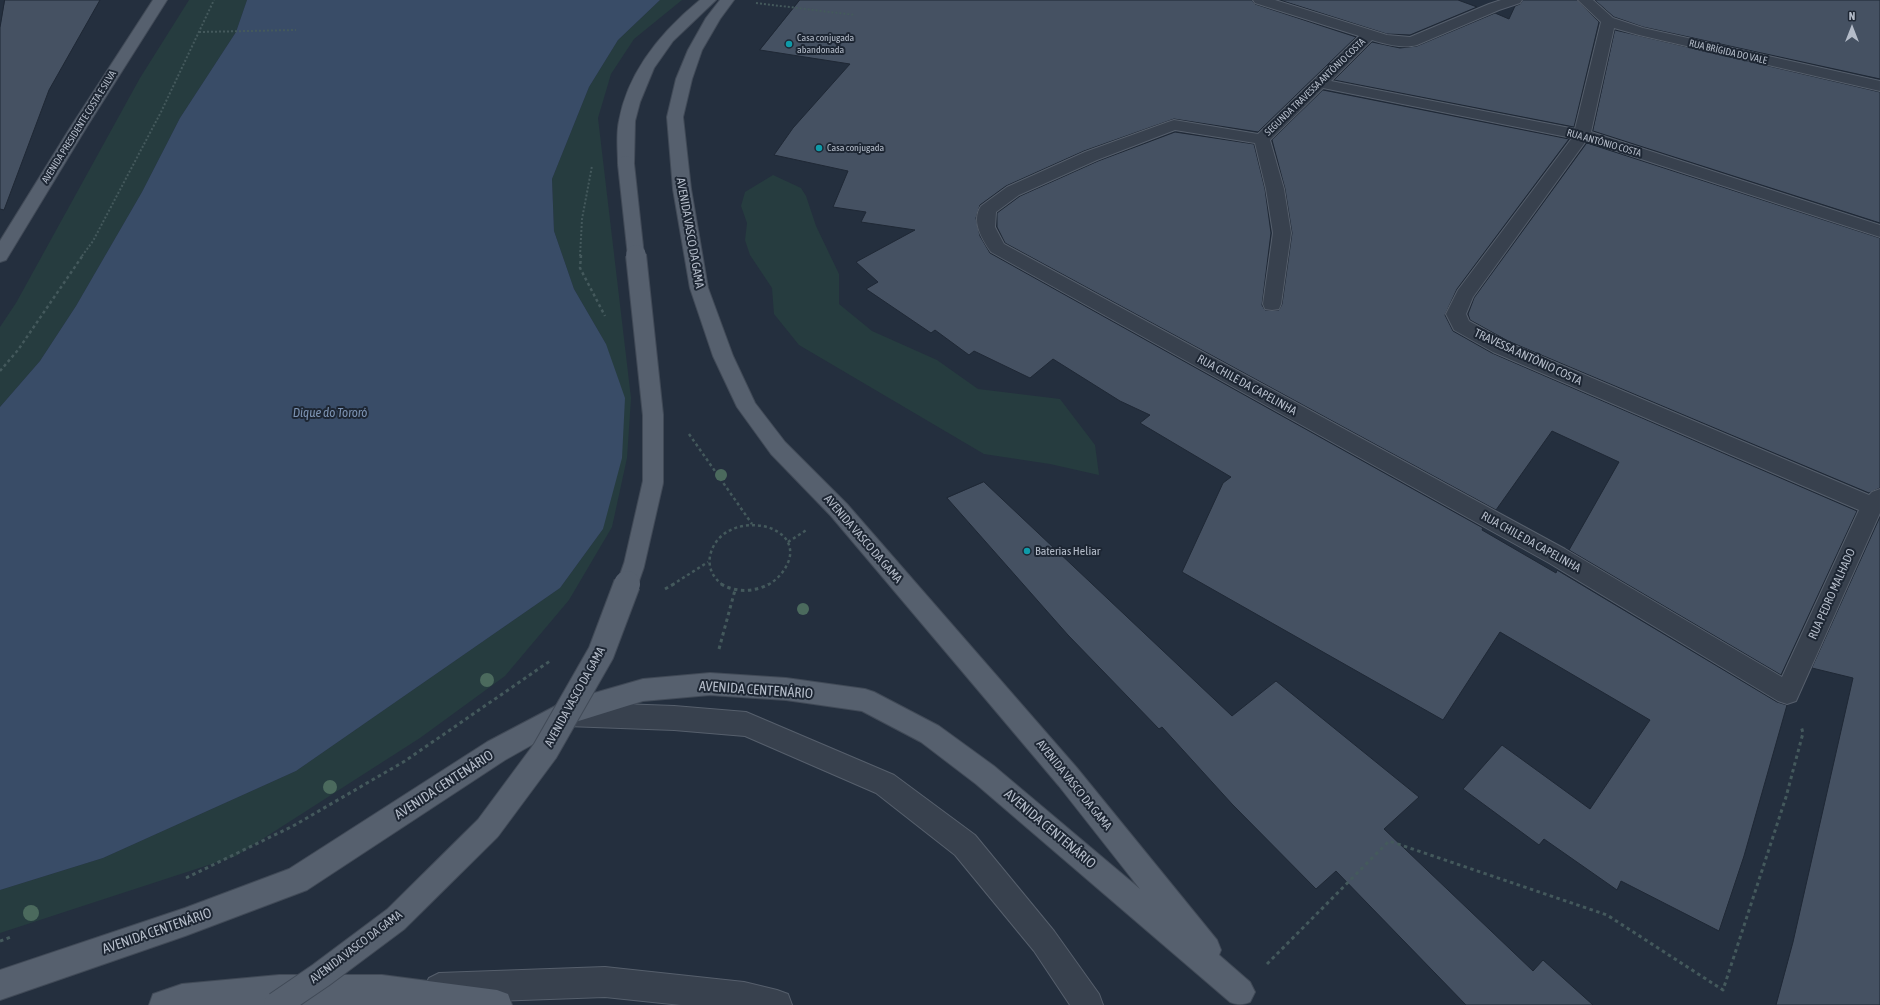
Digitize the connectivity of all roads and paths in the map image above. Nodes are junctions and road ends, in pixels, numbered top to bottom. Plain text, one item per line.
1 (214, 0) edge
2 (710, 0) edge
3 (727, 0) edge
4 (1260, 0) edge
5 (1515, 0) edge
6 (1585, 0) edge
7 (753, 2) dead end
8 (156, 3) edge
9 (854, 15) dead end
10 (1608, 21) junction
11 (296, 30) dead end
12 (199, 32) junction
13 (1369, 34) junction
14 (1320, 84) junction
15 (1880, 86) edge
16 (1582, 135) junction
17 (1262, 139) junction
18 (1880, 231) edge
19 (0, 256) edge
20 (1272, 304) dead end
21 (0, 371) edge
22 (1876, 502) edge
23 (735, 590) junction
24 (552, 660) dead end
25 (710, 684) junction
26 (1787, 693) junction
27 (563, 714) junction
28 (184, 880) dead end
29 (15, 936) dead end
30 (0, 941) edge
31 (0, 985) edge
32 (382, 990) junction
33 (1246, 998) edge
34 (179, 1003) edge
35 (277, 1005) edge
36 (497, 1005) edge
37 (777, 1005) edge
38 (1088, 1005) edge

1 - 12 path
2 - 35 main road, AVENIDA VASCO DA GAMA, bridge
3 - 33 main road, AVENIDA VASCO DA GAMA
4 - 13 street
5 - 13 street
6 - 10 street, RUA BRÍGIDA DO VALE
7 - 9 path
8 - 19 main road, AVENIDA PRESIDENTE COSTA E SILVA
10 - 15 street, RUA BRÍGIDA DO VALE
10 - 16 street, TRAVESSA ANTÔNIO COSTA
11 - 12 path
12 - 21 path
13 - 14 street, SEGUNDA TRAVESSA ANTÔNIO COSTA
14 - 16 street, RUA ANTÔNIO COSTA
14 - 17 street, SEGUNDA TRAVESSA ANTÔNIO COSTA
16 - 18 street, RUA ANTÔNIO COSTA
16 - 22 street, TRAVESSA ANTÔNIO COSTA
17 - 20 street, SEGUNDA TRAVESSA ANTÔNIO COSTA
17 - 26 street, RUA CHILE DA CAPELINHA
22 - 26 street, RUA PEDRO MALHADO
23 - 23 path
23 - 25 path
24 - 28 path
25 - 27 main road, AVENIDA CENTENÁRIO
25 - 33 main road, AVENIDA CENTENÁRIO
26 - 33 path
27 - 31 main road, AVENIDA CENTENÁRIO
27 - 38 street
29 - 30 path
32 - 34 main road, AVENIDA VASCO DA GAMA
32 - 36 main road, AVENIDA VASCO DA GAMA
32 - 37 street

